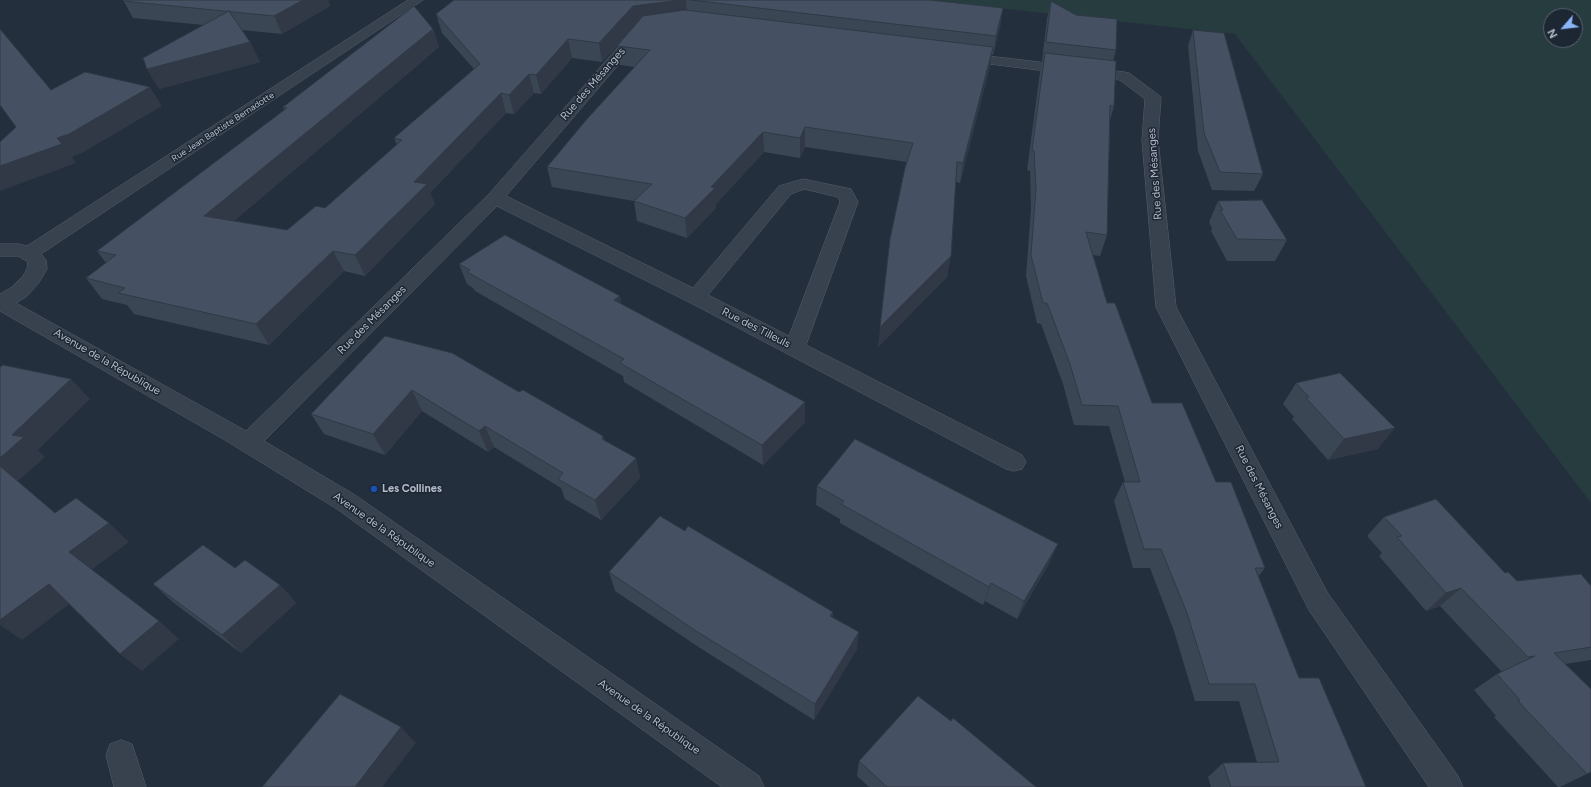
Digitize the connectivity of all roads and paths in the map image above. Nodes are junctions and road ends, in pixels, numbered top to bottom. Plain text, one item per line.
1 (417, 0) edge
2 (656, 27) edge
3 (945, 55) edge
4 (495, 198) junction
5 (0, 250) edge
6 (29, 253) junction
7 (696, 298) junction
8 (1, 303) edge
9 (795, 348) junction
10 (248, 443) junction
11 (1014, 462) dead end
12 (121, 754) dead end
13 (130, 787) edge
14 (748, 787) edge
15 (1447, 787) edge

1 - 6 street, Rue Jean Baptiste Bernadotte
2 - 4 street, Rue des Mésanges
3 - 15 street, Rue des Mésanges
4 - 7 street, Rue des Tilleuls
4 - 10 street, Rue des Mésanges
5 - 6 street
6 - 8 street
7 - 9 street, Rue des Tilleuls
7 - 9 street
8 - 10 street, Avenue de la République
9 - 11 street, Rue des Tilleuls
10 - 14 street, Avenue de la République
12 - 13 street

